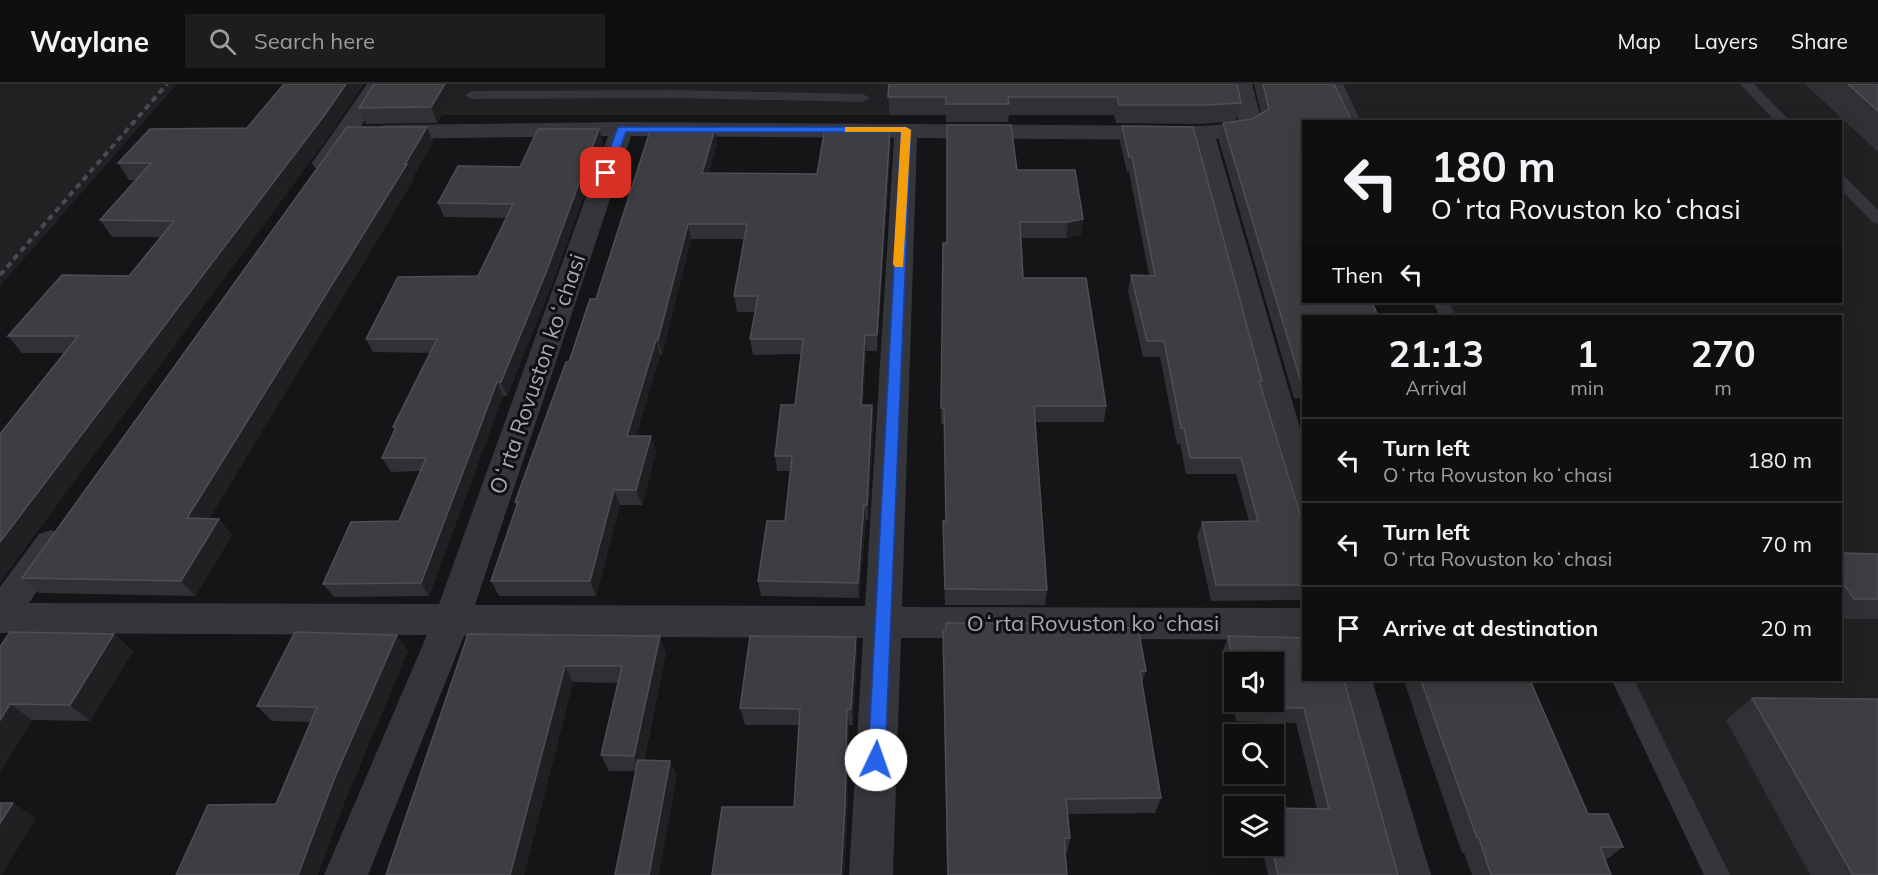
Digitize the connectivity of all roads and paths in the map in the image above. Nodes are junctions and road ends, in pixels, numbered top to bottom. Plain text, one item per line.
1 (378, 84) edge
2 (1241, 84) edge
3 (1336, 84) edge
4 (1747, 84) edge
5 (675, 89) edge
6 (472, 95) dead end
7 (863, 98) dead end
8 (1353, 120) edge
9 (1782, 120) edge
10 (622, 129) junction
11 (906, 130) junction
12 (346, 133) junction
13 (1202, 133) junction
14 (311, 181) edge
15 (1842, 182) edge
16 (1878, 219) edge
17 (1302, 495) edge
18 (69, 519) edge
19 (0, 617) edge
20 (452, 619) junction
21 (883, 622) junction
22 (1302, 624) edge
23 (1353, 681) edge
24 (1623, 681) edge
25 (346, 875) edge
26 (871, 875) edge
27 (1409, 875) edge
28 (1717, 875) edge

1 - 12 street
2 - 13 street
3 - 8 lane
4 - 9 lane
5 - 6 lane
5 - 7 lane
10 - 11 street
10 - 12 street
10 - 20 street, Oʻrta Rovuston koʻchasi
11 - 13 street
11 - 21 street
12 - 14 street
13 - 17 street
15 - 16 lane
18 - 19 street, Oʻrta Rovuston koʻchasi
19 - 20 street, Oʻrta Rovuston koʻchasi
20 - 21 street, Oʻrta Rovuston koʻchasi
20 - 25 street, Oʻrta Rovuston koʻchasi
21 - 22 street, Oʻrta Rovuston koʻchasi
21 - 26 street
23 - 27 street
24 - 28 lane

